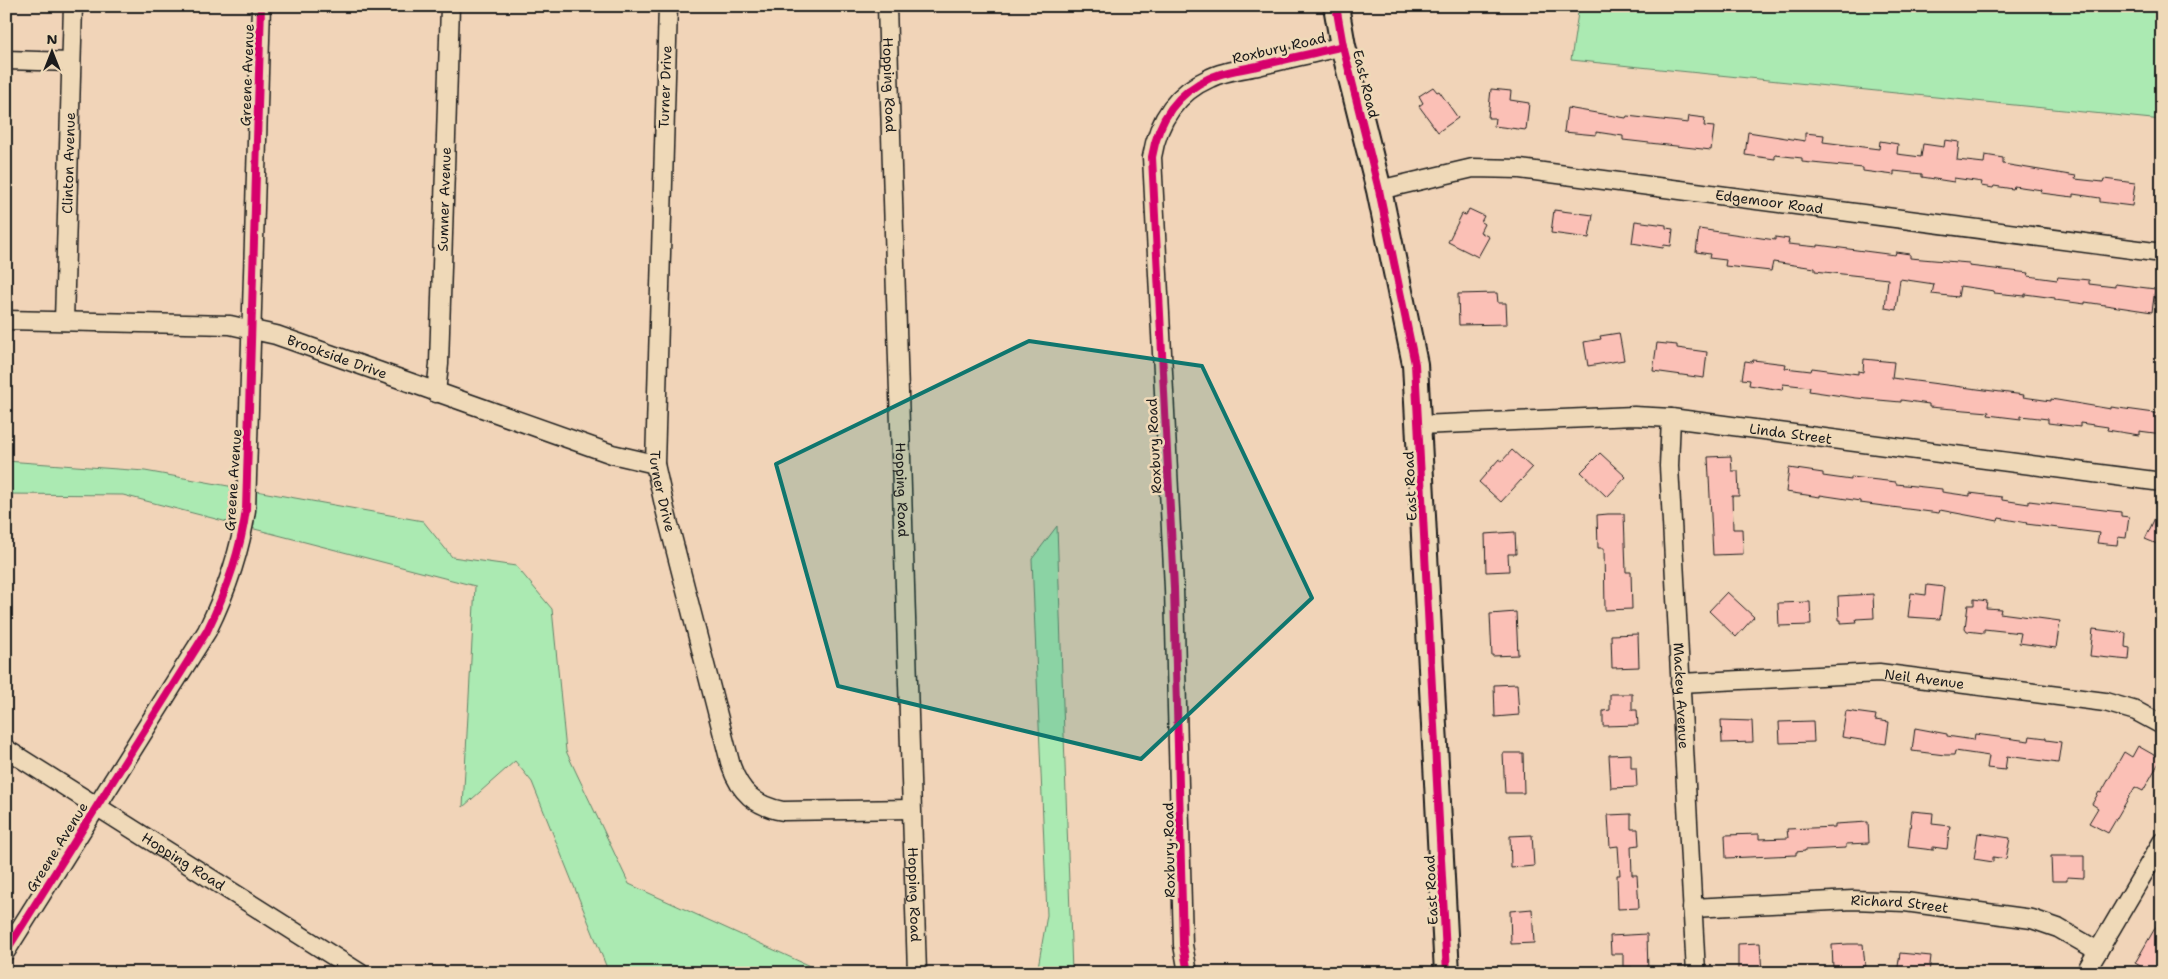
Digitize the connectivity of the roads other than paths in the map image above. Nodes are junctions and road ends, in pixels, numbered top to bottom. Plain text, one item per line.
1 (73, 6) edge
2 (261, 6) edge
3 (450, 6) edge
4 (668, 6) edge
5 (887, 6) edge
6 (1336, 6) edge
7 (1343, 46) junction
8 (6, 60) edge
9 (71, 62) junction
10 (1378, 190) junction
11 (2162, 253) edge
12 (6, 320) edge
13 (64, 321) junction
14 (252, 330) junction
15 (436, 393) junction
16 (1671, 418) junction
17 (1420, 425) junction
18 (655, 464) junction
19 (2162, 482) edge
20 (1680, 683) junction
21 (2162, 725) edge
22 (6, 749) edge
23 (97, 806) junction
24 (911, 809) junction
25 (2162, 842) edge
26 (1692, 908) junction
27 (6, 951) edge
28 (2098, 951) junction
29 (360, 973) edge
30 (917, 973) edge
31 (1188, 973) edge
32 (1448, 973) edge
33 (1696, 973) edge
34 (2085, 973) edge

1 - 9 street, Clinton Avenue
2 - 14 street, Greene Avenue
3 - 15 street, Sumner Avenue
4 - 18 street, Turner Drive
5 - 24 street, Hopping Road
6 - 7 street, East Road
7 - 10 street, East Road
7 - 31 street, Roxbury Road
8 - 9 street
9 - 13 street, Clinton Avenue
10 - 11 street, Edgemoor Road
10 - 17 street, East Road
12 - 13 street, Brookside Drive
13 - 14 street, Brookside Drive
14 - 15 street, Brookside Drive
14 - 23 street, Greene Avenue
15 - 18 street, Brookside Drive
16 - 17 street, Linda Street
16 - 19 street, Linda Street
16 - 20 street, Mackey Avenue
17 - 32 street, East Road
18 - 24 street, Turner Drive
20 - 21 street, Neil Avenue
20 - 26 street, Mackey Avenue
22 - 23 street, Hopping Road
23 - 27 street, Greene Avenue
23 - 29 street, Hopping Road
24 - 30 street, Hopping Road
25 - 28 street
26 - 28 street, Richard Street
26 - 33 street, Mackey Avenue
28 - 34 street

